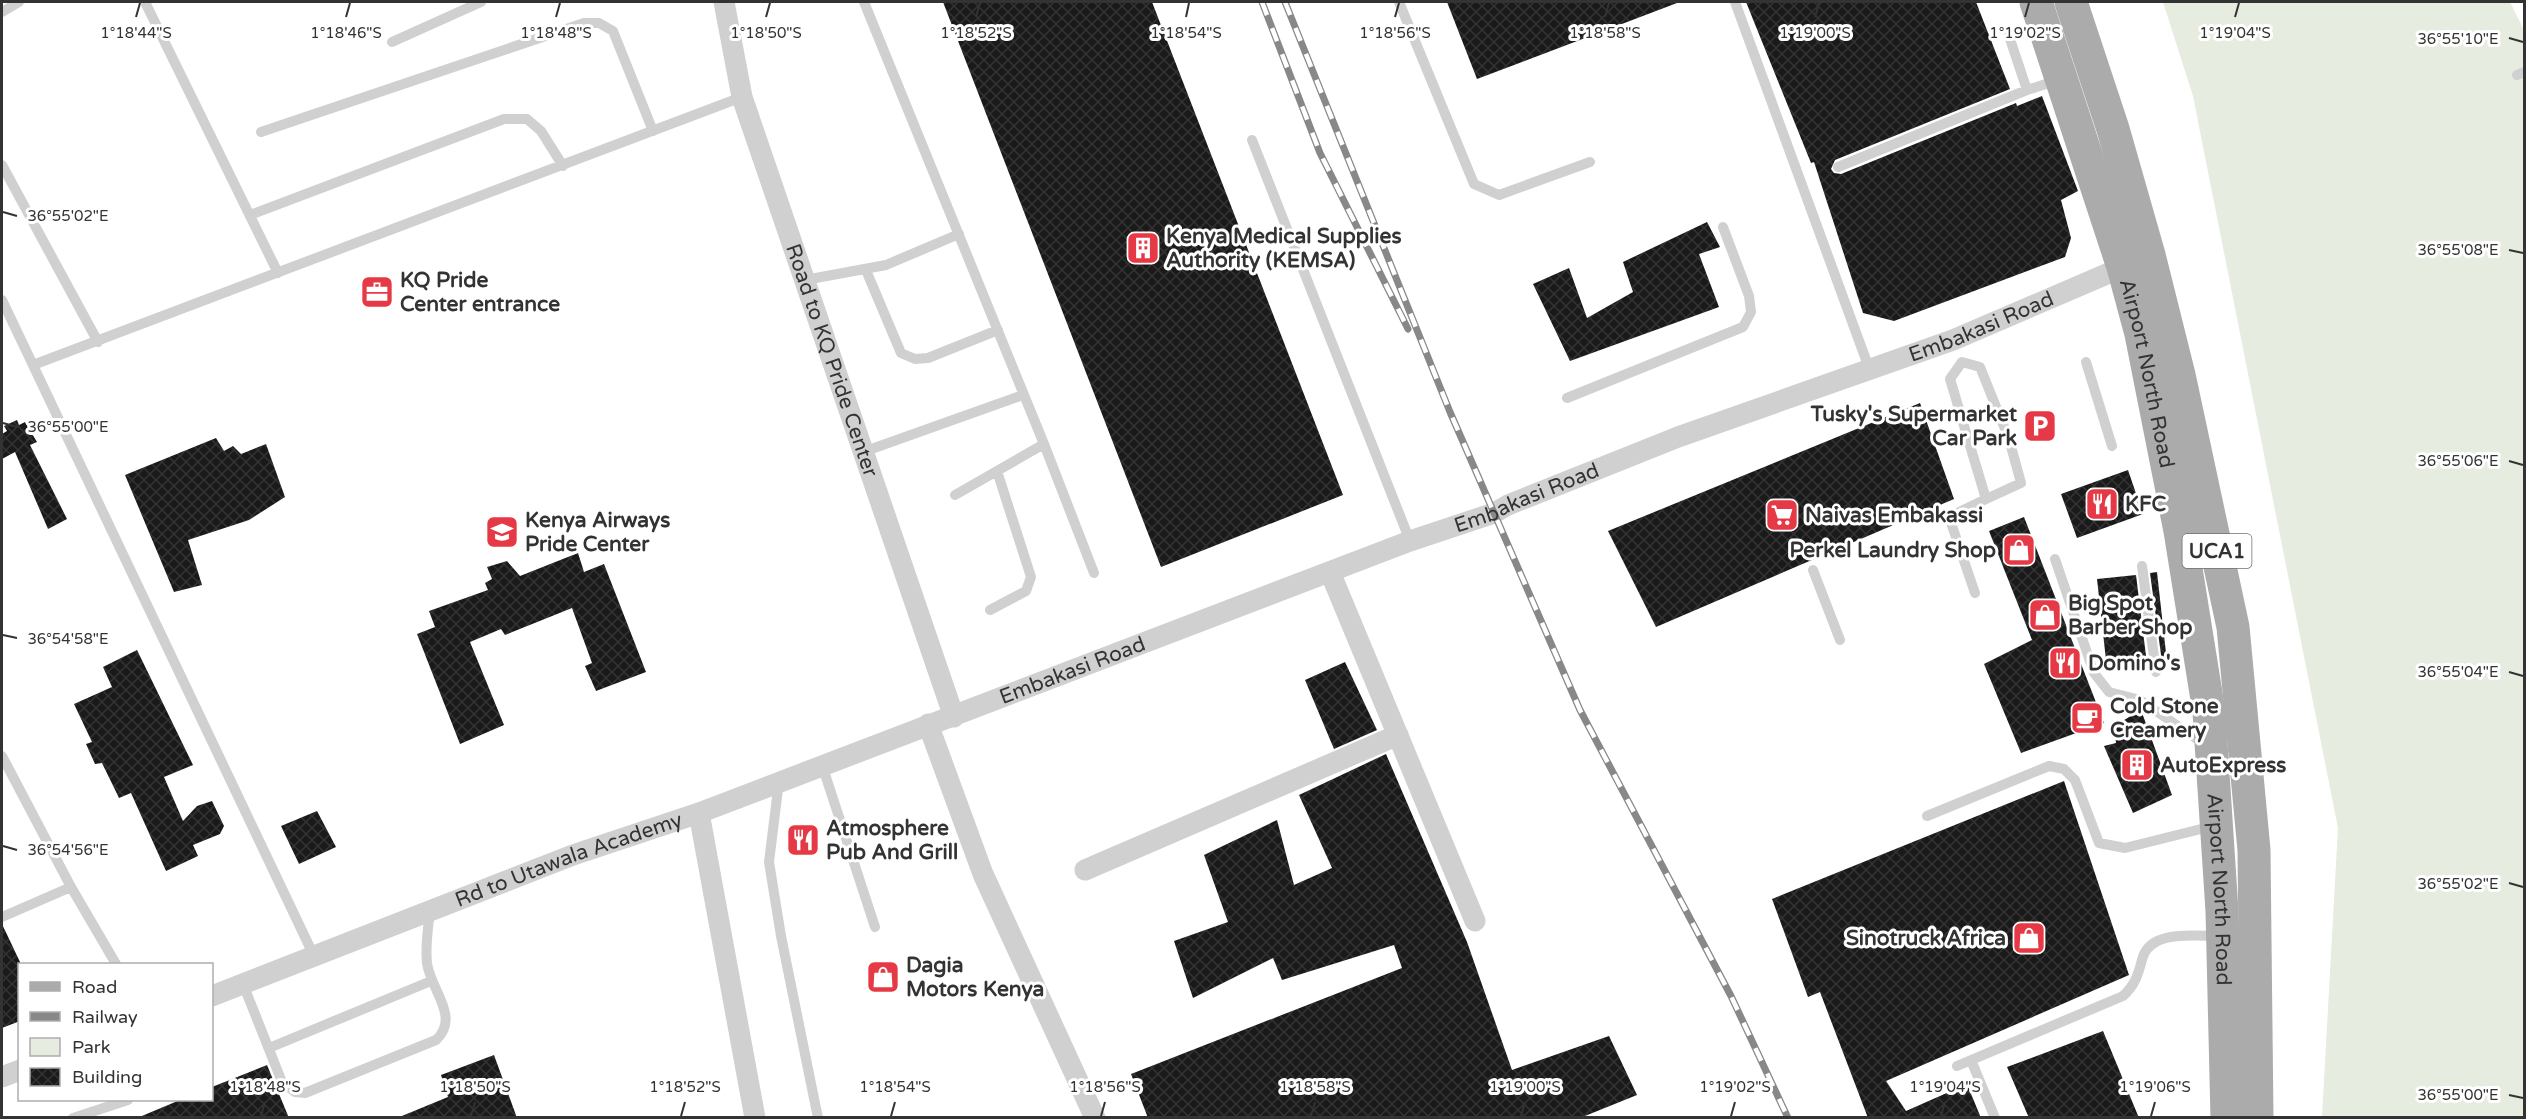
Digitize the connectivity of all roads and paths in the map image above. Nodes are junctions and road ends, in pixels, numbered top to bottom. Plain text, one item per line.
1 (19, 2) edge
2 (145, 2) edge
3 (481, 2) edge
4 (724, 2) edge
5 (864, 2) edge
6 (1399, 2) edge
7 (1735, 2) edge
8 (2036, 2) edge
9 (2071, 2) edge
10 (2, 12) edge
11 (2010, 36) dead end
12 (392, 42) dead end
13 (2061, 79) junction
14 (2027, 90) junction
15 (742, 97) junction
16 (653, 131) junction
17 (261, 132) dead end
18 (1252, 140) dead end
19 (1590, 162) dead end
20 (2, 165) edge
21 (563, 165) junction
22 (1838, 167) dead end
23 (250, 216) junction
24 (1723, 227) dead end
25 (959, 234) junction
26 (2123, 267) junction
27 (278, 273) junction
28 (868, 275) dead end
29 (805, 280) junction
30 (2, 300) edge
31 (998, 330) junction
32 (1953, 340) junction
33 (98, 342) junction
34 (1962, 362) junction
35 (2086, 362) dead end
36 (33, 365) junction
37 (1869, 368) junction
38 (1023, 395) junction
39 (1567, 398) dead end
40 (1044, 444) junction
41 (2112, 446) dead end
42 (863, 452) junction
43 (997, 471) junction
44 (955, 495) dead end
45 (1986, 499) junction
46 (1410, 541) junction
47 (2055, 559) dead end
48 (2142, 566) dead end
49 (1813, 570) dead end
50 (1330, 572) junction
51 (1094, 573) dead end
52 (1975, 593) dead end
53 (990, 610) dead end
54 (1840, 640) dead end
55 (2156, 672) dead end
56 (954, 717) junction
57 (928, 724) junction
58 (1398, 735) junction
59 (2211, 749) junction
60 (2, 756) edge
61 (822, 765) junction
62 (779, 781) junction
63 (699, 813) junction
64 (1928, 816) dead end
65 (2216, 825) junction
66 (1085, 870) dead end
67 (71, 887) junction
68 (430, 911) junction
69 (2, 917) edge
70 (1475, 921) dead end
71 (875, 927) dead end
72 (2223, 935) junction
73 (314, 956) junction
74 (115, 963) edge
75 (431, 981) junction
76 (243, 984) junction
77 (213, 996) edge
78 (269, 1048) junction
79 (1971, 1060) junction
80 (1956, 1066) dead end
81 (18, 1071) edge
82 (2, 1077) edge
83 (125, 1101) edge
84 (73, 1118) edge
85 (755, 1118) edge
86 (818, 1118) edge
87 (1095, 1118) edge
88 (1995, 1118) edge
89 (2228, 1118) edge
90 (2257, 1118) edge

1 - 10 lane
2 - 23 lane
3 - 12 lane
4 - 15 street, Road to KQ Pride Center
5 - 25 lane
6 - 19 lane
7 - 37 lane
8 - 13 main road, Airport North Road / UCA1
9 - 90 main road, Airport North Road / UCA1
11 - 14 lane
13 - 14 lane
13 - 26 main road, Airport North Road / UCA1
14 - 22 lane
15 - 16 lane
15 - 29 street, Road to KQ Pride Center
16 - 17 lane
16 - 21 lane
18 - 46 lane
20 - 33 lane
21 - 23 lane
21 - 27 lane
23 - 27 lane
24 - 39 lane
25 - 29 lane
25 - 31 lane
26 - 32 street, Embakasi Road
26 - 59 main road, Airport North Road / UCA1
27 - 33 lane
28 - 31 lane
29 - 42 street, Road to KQ Pride Center
30 - 36 lane
31 - 38 lane
32 - 34 lane
32 - 37 street, Embakasi Road
33 - 36 lane
34 - 45 lane
34 - 45 lane
35 - 41 lane
36 - 73 lane
37 - 46 street, Embakasi Road
38 - 40 lane
38 - 42 lane
40 - 43 lane
40 - 51 lane
42 - 56 street, Road to KQ Pride Center
43 - 44 lane
43 - 53 lane
45 - 52 lane
46 - 50 street, Embakasi Road
47 - 59 lane
48 - 55 lane
49 - 54 lane
50 - 56 street, Embakasi Road
50 - 58 street
56 - 57 street, Embakasi Road
57 - 61 street, Rd to Utawala Academy
57 - 87 street
58 - 66 street
58 - 70 street
59 - 65 main road, Airport North Road / UCA1
60 - 67 lane
61 - 62 street, Rd to Utawala Academy
61 - 71 lane
62 - 63 street, Rd to Utawala Academy
62 - 86 lane
63 - 68 street, Rd to Utawala Academy
63 - 85 street
64 - 65 lane
65 - 72 main road, Airport North Road / UCA1
67 - 69 lane
67 - 74 lane
68 - 73 street, Rd to Utawala Academy
68 - 75 lane
72 - 79 lane
72 - 89 main road, Airport North Road / UCA1
73 - 76 street, Rd to Utawala Academy
75 - 78 lane
75 - 78 lane
76 - 77 street, Rd to Utawala Academy
76 - 78 lane
79 - 80 lane
79 - 88 lane
81 - 82 street
83 - 84 lane

